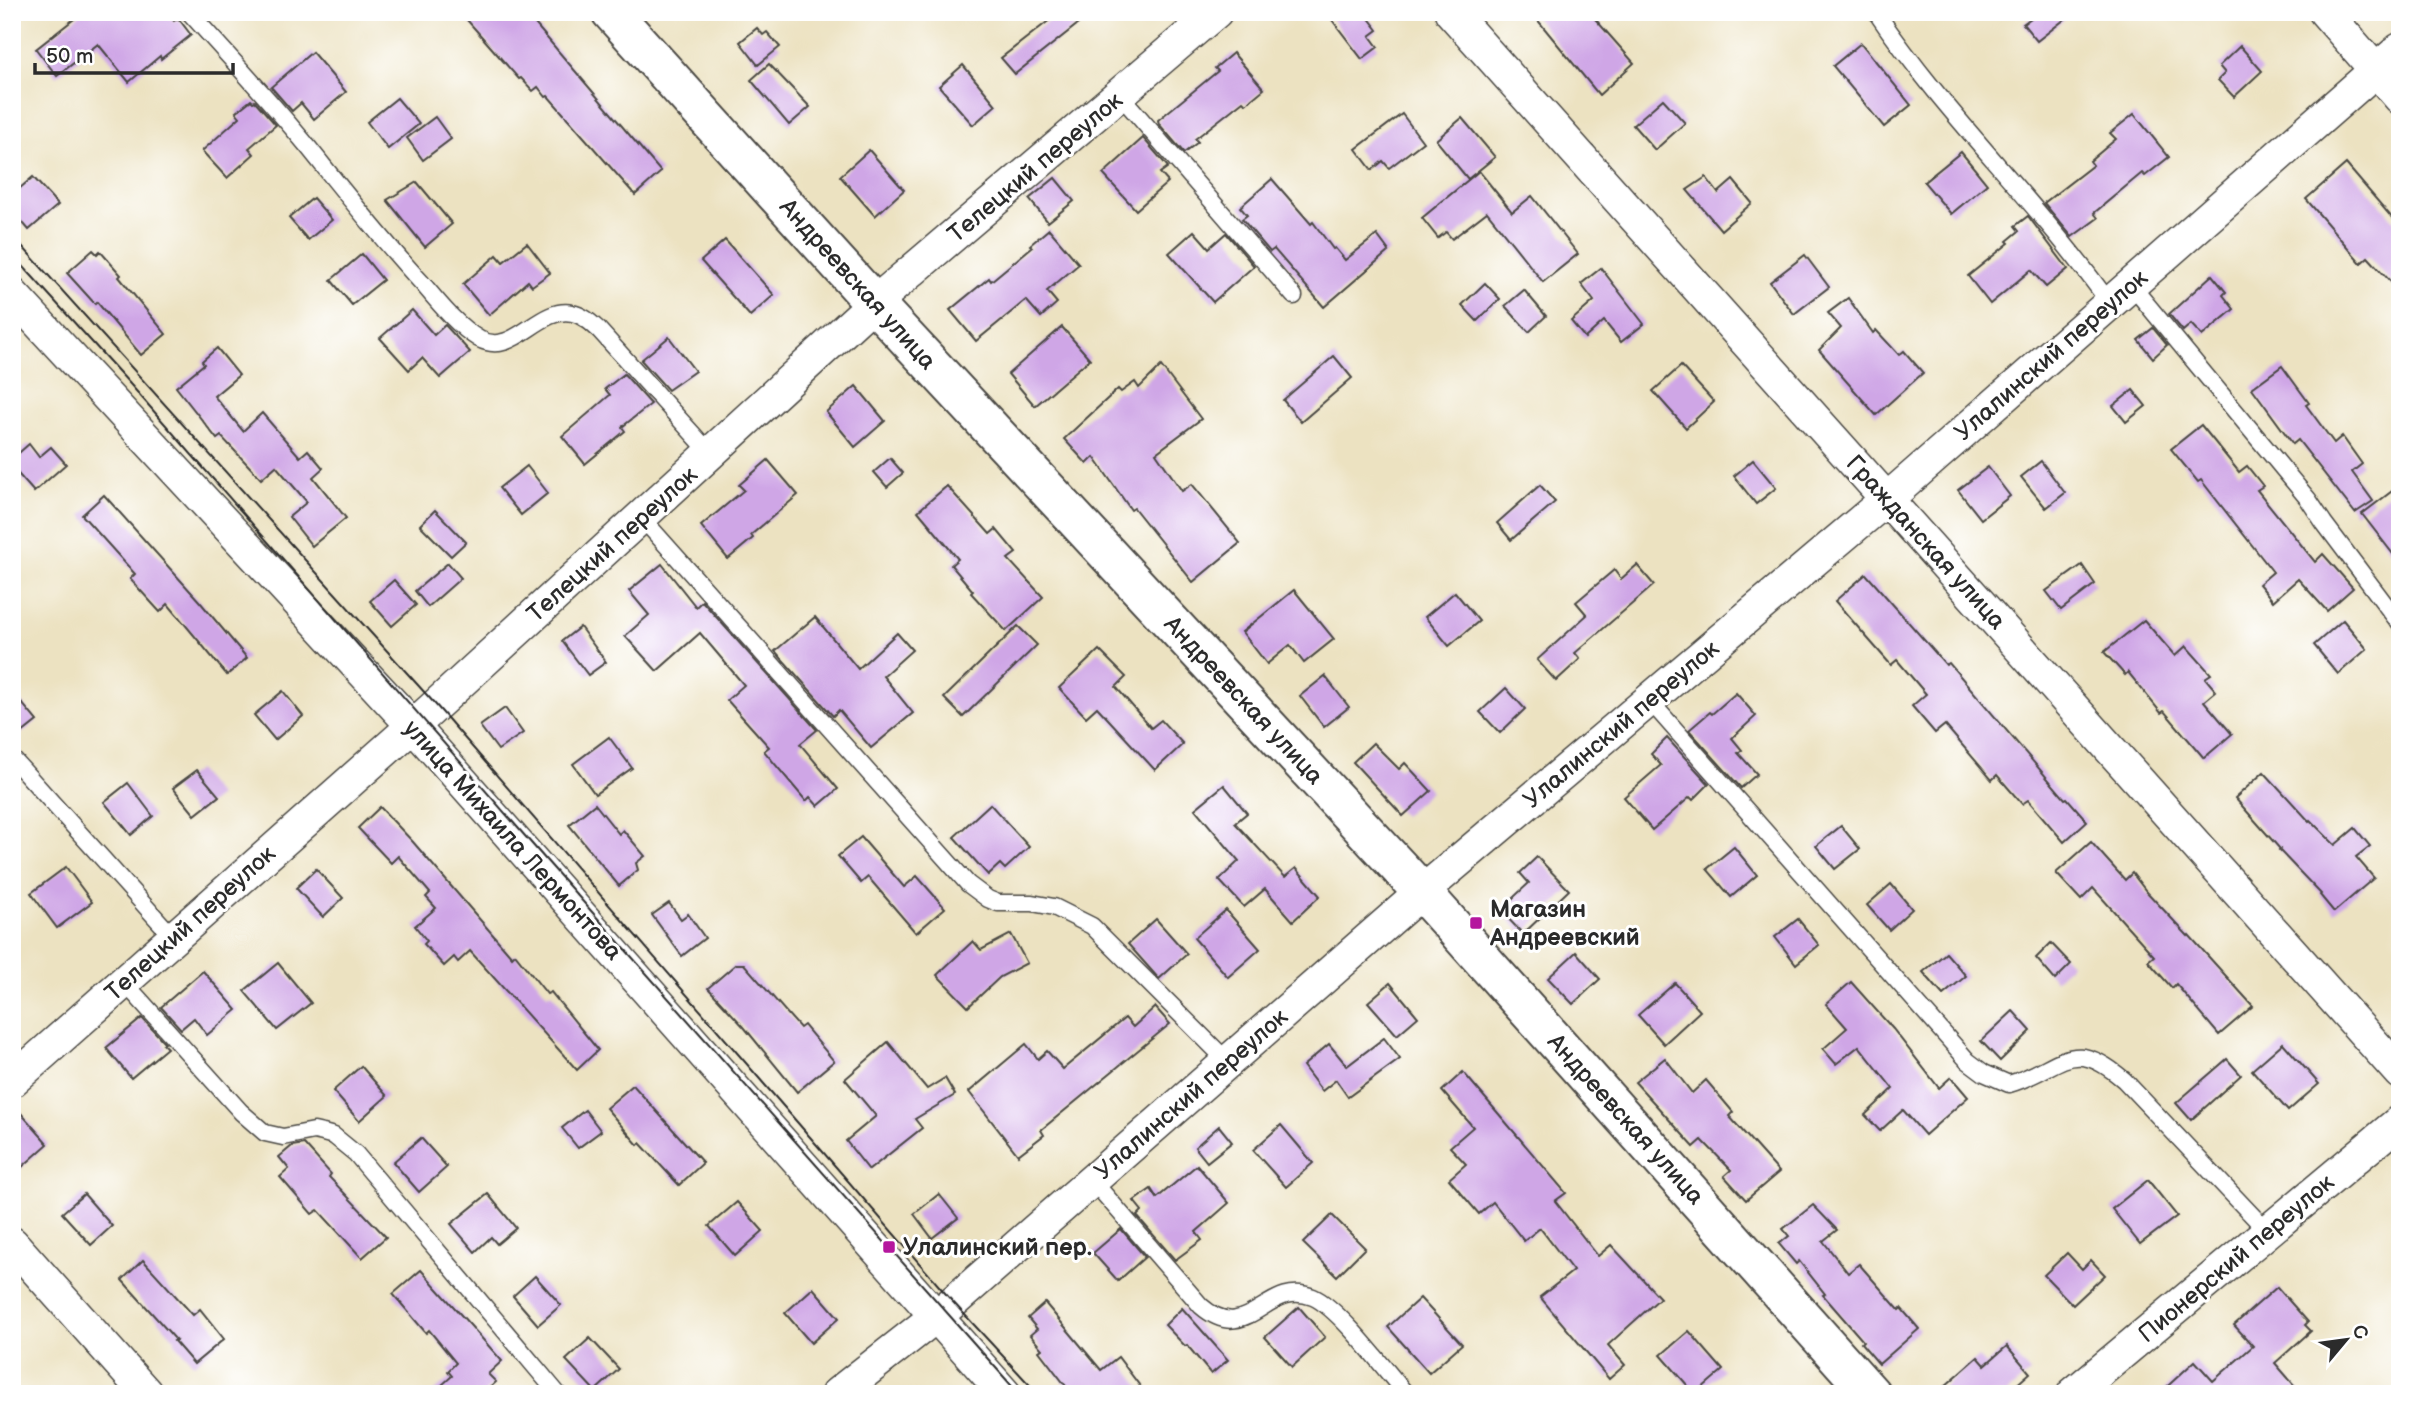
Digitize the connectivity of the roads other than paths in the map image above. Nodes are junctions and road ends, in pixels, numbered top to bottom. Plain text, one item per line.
1 (189, 12) edge
2 (611, 12) edge
3 (1216, 12) edge
4 (1451, 12) edge
5 (1876, 12) edge
6 (2325, 12) edge
7 (2400, 48) edge
8 (2376, 70) junction
9 (1120, 94) junction
10 (2400, 98) edge
11 (12, 294) edge
12 (2120, 294) junction
13 (1294, 296) dead end
14 (874, 303) junction
15 (711, 454) junction
16 (1887, 499) junction
17 (641, 517) junction
18 (2400, 624) edge
19 (1649, 700) junction
20 (413, 726) junction
21 (12, 758) edge
22 (1422, 892) junction
23 (174, 938) junction
24 (124, 982) junction
25 (1228, 1062) junction
26 (2400, 1073) edge
27 (12, 1081) edge
28 (2400, 1121) edge
29 (1092, 1180) junction
30 (2268, 1232) junction
31 (12, 1243) edge
32 (936, 1316) junction
33 (146, 1394) edge
34 (558, 1394) edge
35 (837, 1394) edge
36 (1005, 1394) edge
37 (1406, 1394) edge
38 (1871, 1394) edge
39 (2073, 1394) edge

1 - 15 lane
2 - 14 street, Андреевская улица
3 - 9 street, Телецкий переулок
4 - 16 street, Гражданская улица
5 - 12 lane
6 - 8 street
7 - 8 street, Улалинский переулок
8 - 10 street
8 - 12 street, Улалинский переулок
9 - 13 lane
9 - 14 street, Телецкий переулок
11 - 20 street, улица Михаила Лермонтова
12 - 16 street, Улалинский переулок
12 - 18 lane
14 - 15 street, Телецкий переулок
14 - 22 street, Андреевская улица
15 - 17 street, Телецкий переулок
16 - 19 street, Улалинский переулок
16 - 26 street, Гражданская улица
17 - 20 street, Телецкий переулок
17 - 25 lane
19 - 22 street, Улалинский переулок
19 - 30 lane
20 - 23 street, Телецкий переулок
20 - 32 street, улица Михаила Лермонтова
21 - 23 lane
22 - 25 street, Улалинский переулок
22 - 38 street, Андреевская улица
23 - 24 street, Телецкий переулок
24 - 27 street, Телецкий переулок
24 - 34 lane
25 - 29 street, Улалинский переулок
28 - 30 street, Пионерский переулок
29 - 32 street, Улалинский переулок
29 - 37 lane
30 - 39 street, Пионерский переулок
31 - 33 street
32 - 35 street, Улалинский переулок
32 - 36 street, улица Михаила Лермонтова

